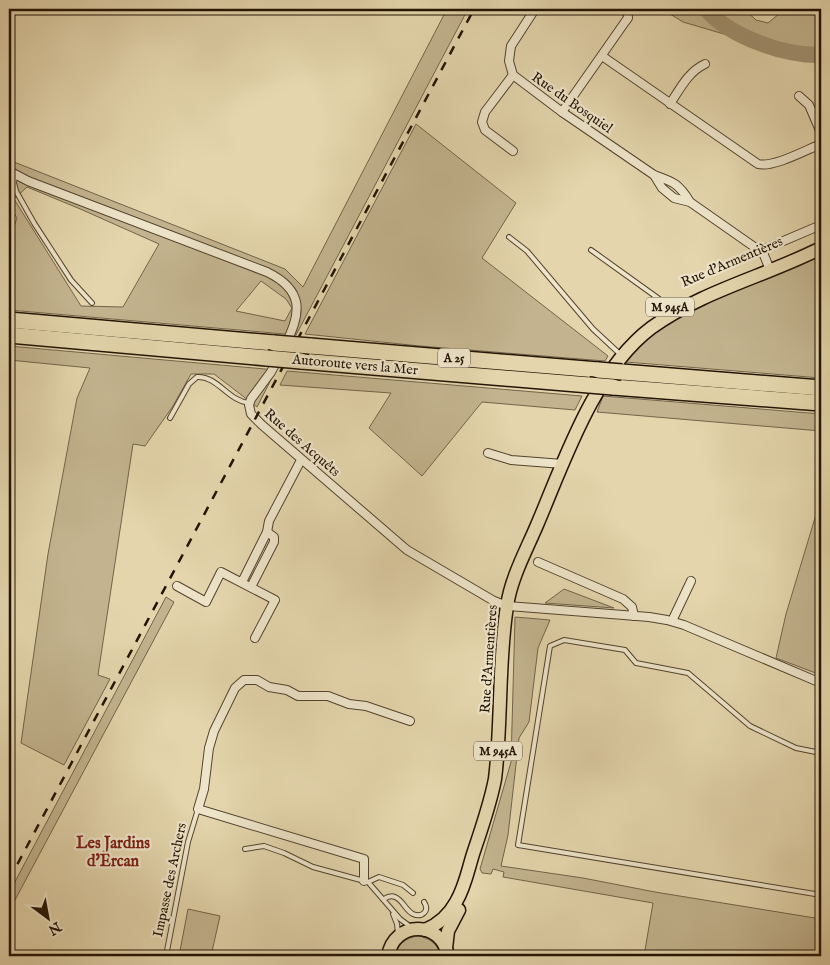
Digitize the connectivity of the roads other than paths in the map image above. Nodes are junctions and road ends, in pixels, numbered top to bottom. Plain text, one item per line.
1 (535, 9) edge
2 (627, 9) edge
3 (602, 56) junction
4 (706, 64) dead end
5 (513, 75) junction
6 (799, 96) dead end
7 (670, 104) junction
8 (562, 112) junction
9 (821, 133) edge
10 (821, 144) edge
11 (513, 151) dead end
12 (12, 173) edge
13 (654, 175) junction
14 (690, 202) junction
15 (821, 225) edge
16 (509, 237) dead end
17 (821, 240) edge
18 (821, 248) edge
19 (591, 250) dead end
20 (760, 251) junction
21 (768, 266) junction
22 (92, 302) dead end
23 (674, 309) junction
24 (9, 320) edge
25 (9, 335) edge
26 (621, 354) junction
27 (821, 388) edge
28 (249, 403) junction
29 (821, 403) edge
30 (170, 418) dead end
31 (488, 453) dead end
32 (301, 460) junction
33 (563, 464) junction
34 (267, 532) junction
35 (538, 562) dead end
36 (691, 581) dead end
37 (242, 582) junction
38 (177, 586) dead end
39 (251, 587) junction
40 (507, 606) junction
41 (634, 616) junction
42 (672, 621) junction
43 (255, 638) dead end
44 (821, 683) edge
45 (410, 721) dead end
46 (821, 753) edge
47 (198, 809) junction
48 (245, 849) dead end
49 (366, 882) junction
50 (462, 891) junction
51 (413, 892) dead end
52 (821, 895) edge
53 (384, 899) junction
54 (424, 902) dead end
55 (391, 910) junction
56 (420, 930) junction
57 (398, 937) junction
58 (447, 952) edge
59 (166, 956) edge
60 (388, 956) edge

1 - 5 street, Rue du Bosquiel
2 - 3 street
3 - 7 street
3 - 8 street
4 - 7 street
5 - 8 street, Rue du Bosquiel
5 - 11 street
6 - 9 street
7 - 10 street
8 - 13 street, Rue du Bosquiel
12 - 22 lane
12 - 28 street, Rue des Acquêts
13 - 14 street, Rue du Bosquiel
13 - 14 street, Rue du Bosquiel
14 - 20 street, Rue du Bosquiel
15 - 20 street, Rue d'Armentières
16 - 26 lane
17 - 21 main road, Rue d'Armentières / M 945A
18 - 21 main road, Rue d'Armentières / M 945A
19 - 23 lane
20 - 21 street, Rue du Bosquiel
21 - 23 main road, Rue d'Armentières / M 945A
23 - 26 main road, Rue d'Armentières / M 945A
24 - 27 highway, A 25, bridge
25 - 29 highway, Autoroute vers la Mer / A 25, bridge
26 - 33 main road, Rue d'Armentières / M 945A
28 - 30 lane
28 - 32 street, Rue des Acquêts
31 - 33 street
32 - 34 street
32 - 40 street, Rue des Acquêts
33 - 40 main road, Rue d'Armentières / M 945A
34 - 37 street
34 - 39 street
35 - 41 street
36 - 42 street
37 - 38 street
37 - 39 street
39 - 43 street
40 - 41 street, Rue des Acquêts
40 - 50 main road, Rue d'Armentières / M 945A
41 - 42 street, Rue des Acquêts
42 - 44 street, Rue des Acquêts
45 - 47 street
46 - 52 lane
47 - 49 street
47 - 59 lane, Impasse des Archers
48 - 49 lane
49 - 51 lane
49 - 53 lane
50 - 56 main road, Rue d'Armentières / M 945A
50 - 58 main road, Rue d'Armentières / M 945A
53 - 54 lane
53 - 55 lane
55 - 56 lane
55 - 57 lane
56 - 57 main road, Rue d'Armentières
56 - 58 main road
57 - 60 main road

